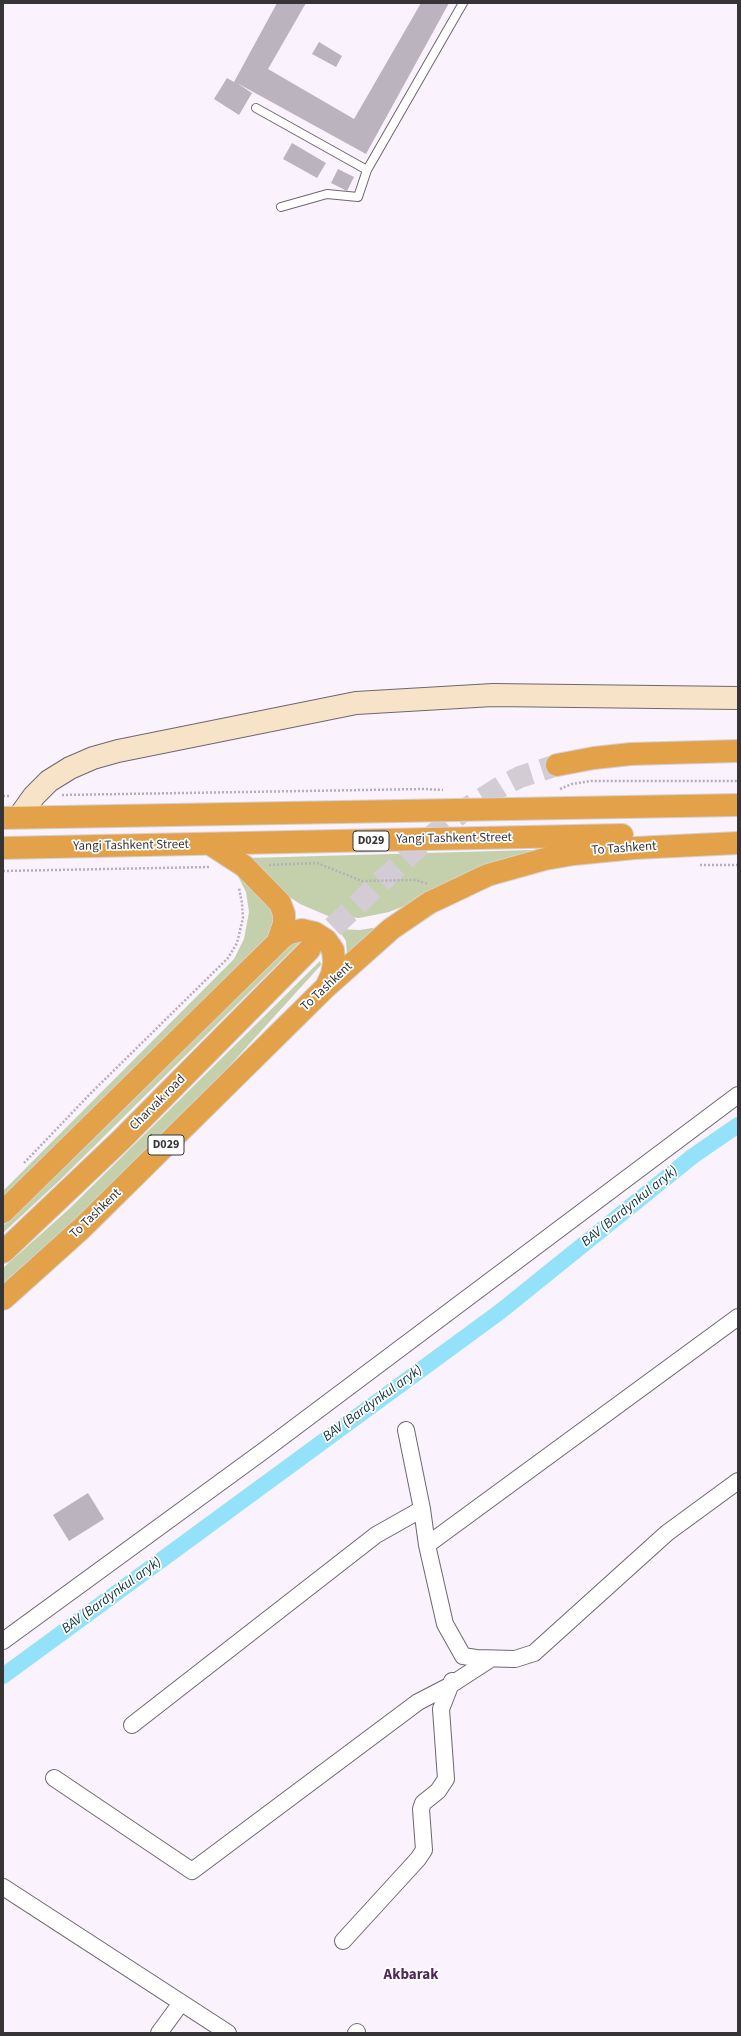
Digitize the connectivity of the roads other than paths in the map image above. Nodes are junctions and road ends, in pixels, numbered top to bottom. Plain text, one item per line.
1 (463, 3) edge
2 (256, 108) dead end
3 (367, 170) junction
4 (280, 207) dead end
5 (738, 698) edge
6 (738, 751) edge
7 (557, 765) tunnel mouth
8 (738, 805) edge
9 (11, 818) edge
10 (738, 832) edge
11 (738, 843) edge
12 (210, 844) junction
13 (3, 848) edge
14 (278, 941) junction
15 (309, 950) tunnel mouth
16 (326, 987) junction
17 (738, 1095) edge
18 (3, 1212) edge
19 (3, 1252) edge
20 (3, 1299) edge
21 (738, 1317) edge
22 (406, 1430) dead end
23 (738, 1481) edge
24 (422, 1509) junction
25 (427, 1545) junction
26 (3, 1641) edge
27 (463, 1656) junction
28 (489, 1660) junction
29 (449, 1686) junction
30 (132, 1725) dead end
31 (54, 1778) dead end
32 (3, 1887) edge
33 (343, 1941) dead end
34 (181, 2003) junction
35 (160, 2033) edge
36 (228, 2033) edge

1 - 3 lane
2 - 3 lane
3 - 4 lane
5 - 9 street
6 - 7 highway
8 - 9 highway
10 - 12 highway, Yangi Tashkent Street / D029
11 - 16 highway, To Tashkent / D029
12 - 13 highway, Yangi Tashkent Street / D029
12 - 14 highway
14 - 16 highway
14 - 18 highway
15 - 19 highway, Charvak road / D029
16 - 20 highway, To Tashkent / D029
17 - 26 street
21 - 25 street
22 - 24 street
23 - 28 street
24 - 25 street
24 - 30 street
25 - 27 street
27 - 28 street
27 - 29 street
28 - 29 street
29 - 31 street
29 - 33 street
32 - 34 street
34 - 35 street
34 - 36 street

